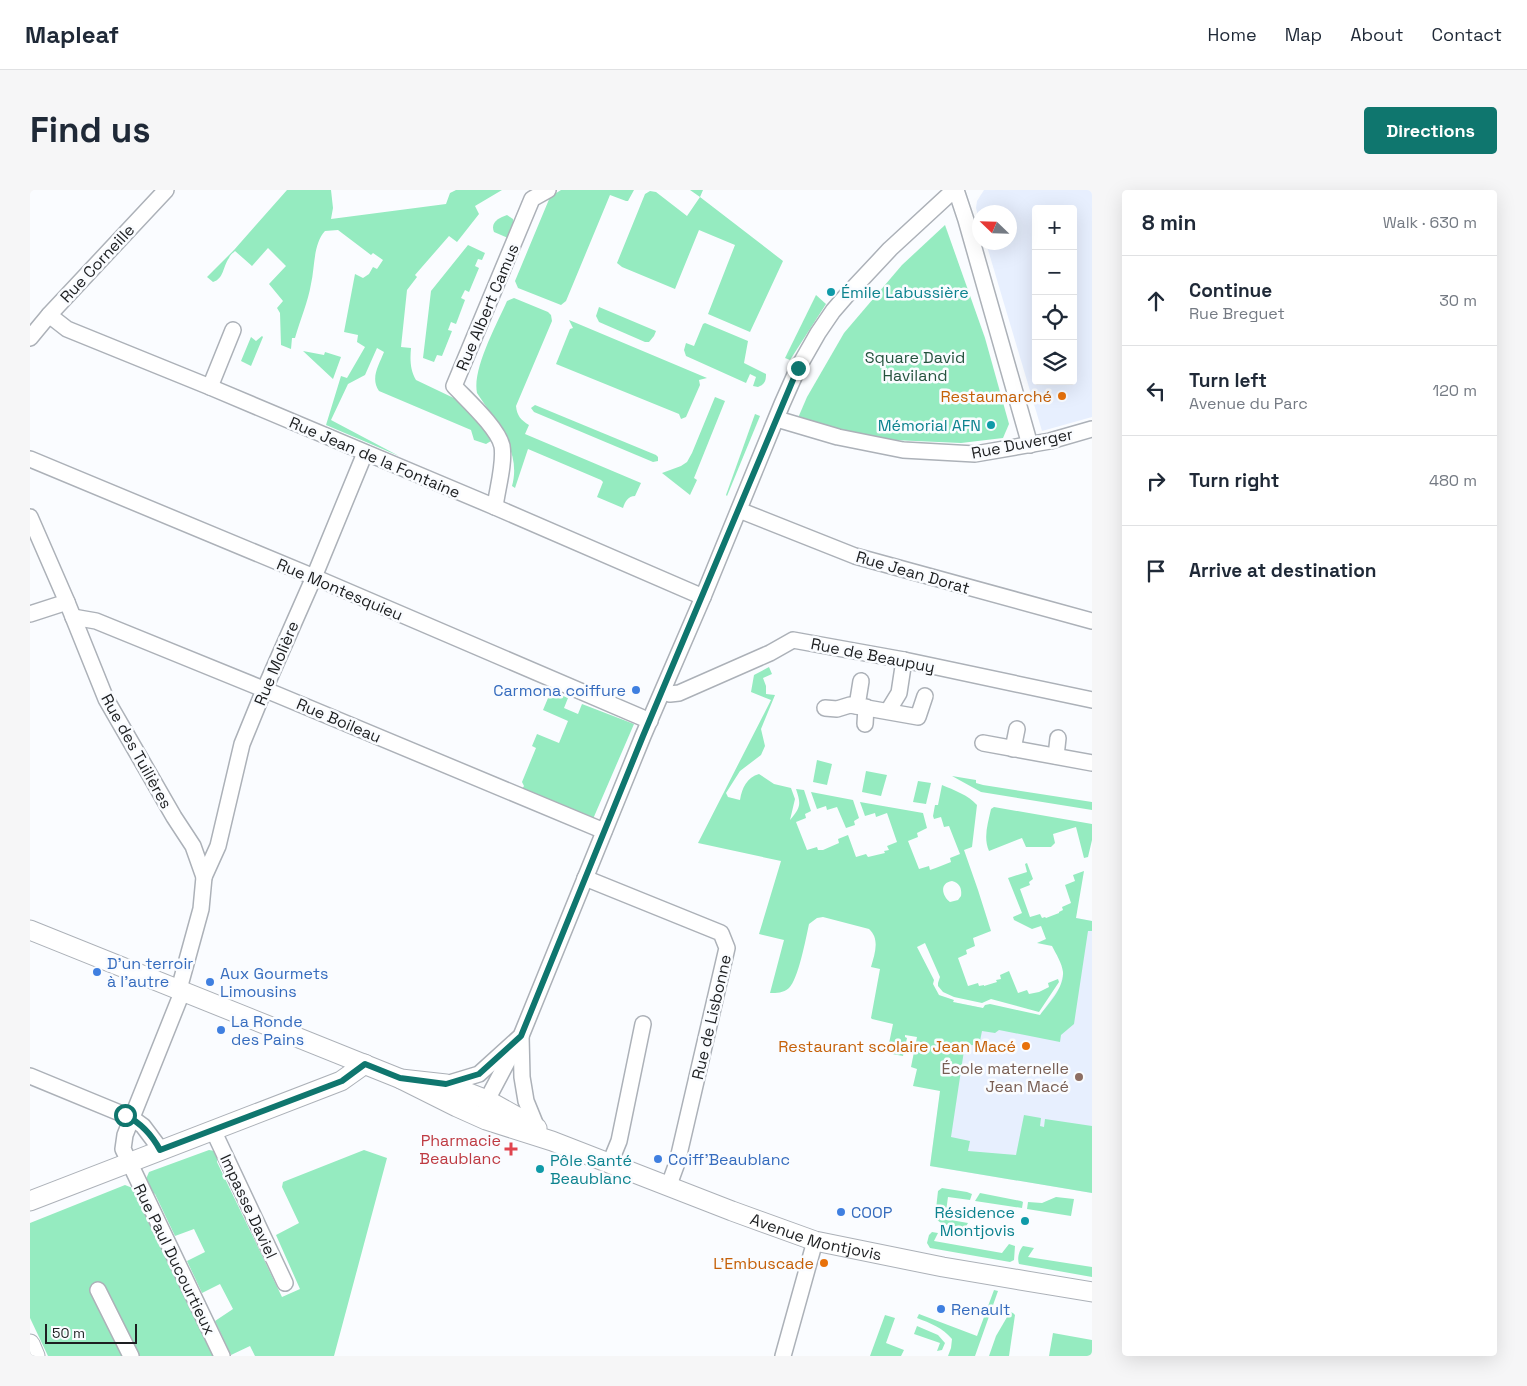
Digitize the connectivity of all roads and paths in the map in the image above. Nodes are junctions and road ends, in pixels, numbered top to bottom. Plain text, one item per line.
1 (166, 190) edge
2 (548, 190) edge
3 (955, 190) edge
4 (49, 315) junction
5 (233, 330) dead end
6 (30, 338) edge
7 (210, 387) junction
8 (776, 418) junction
9 (1092, 429) edge
10 (1030, 445) junction
11 (365, 454) junction
12 (30, 459) edge
13 (494, 507) junction
14 (739, 510) junction
15 (30, 517) edge
16 (314, 577) junction
17 (703, 597) junction
18 (67, 602) junction
19 (30, 614) edge
20 (73, 616) junction
21 (1092, 621) edge
22 (904, 660) junction
23 (861, 681) dead end
24 (264, 689) junction
25 (663, 692) junction
26 (925, 696) dead end
27 (1092, 700) edge
28 (862, 707) junction
29 (825, 708) dead end
30 (888, 711) junction
31 (650, 721) junction
32 (865, 724) dead end
33 (1017, 729) dead end
34 (1058, 738) dead end
35 (983, 743) dead end
36 (1013, 749) junction
37 (1056, 756) junction
38 (1092, 763) edge
39 (604, 831) junction
40 (204, 878) junction
41 (585, 878) junction
42 (30, 930) edge
43 (181, 989) junction
44 (643, 1024) dead end
45 (521, 1036) junction
46 (365, 1064) junction
47 (30, 1076) edge
48 (408, 1082) junction
49 (446, 1084) junction
50 (490, 1108) junction
51 (132, 1118) junction
52 (537, 1128) junction
53 (213, 1130) junction
54 (552, 1141) junction
55 (160, 1150) junction
56 (128, 1162) junction
57 (610, 1163) junction
58 (669, 1185) junction
59 (30, 1201) edge
60 (815, 1241) junction
61 (285, 1283) dead end
62 (98, 1290) dead end
63 (1092, 1292) edge
64 (30, 1344) edge
65 (36, 1356) edge
66 (131, 1356) edge
67 (222, 1356) edge
68 (783, 1356) edge

1 - 4 street, Rue Corneille
2 - 13 street, Rue Albert Camus
3 - 8 street
3 - 10 street
4 - 6 street, Rue Corneille
4 - 7 street, Rue Jean de la Fontaine
5 - 7 street
7 - 11 street, Rue Jean de la Fontaine
8 - 10 street, Rue Duverger
8 - 14 street
9 - 10 street, Rue Duverger
11 - 13 street, Rue Jean de la Fontaine
11 - 16 street, Rue Molière
12 - 16 street, Rue Montesquieu
13 - 17 street, Rue Jean de la Fontaine
14 - 17 street
14 - 21 street, Rue Jean Dorat
15 - 18 street, Rue des Tuilières
16 - 24 street, Rue Molière
16 - 31 street, Rue Montesquieu
17 - 25 street
18 - 19 street
18 - 20 street, Rue des Tuilières
20 - 24 street, Rue Boileau
20 - 40 street, Rue des Tuilières
22 - 25 street, Rue de Beaupuy
22 - 27 street, Rue de Beaupuy
22 - 30 street
23 - 28 street
24 - 39 street, Rue Boileau
24 - 40 street, Rue Molière
25 - 31 street
26 - 30 street
28 - 29 street
28 - 30 street
28 - 32 street
31 - 39 street
33 - 36 street
34 - 37 street
35 - 36 street
36 - 37 street
37 - 38 street
39 - 41 street
40 - 43 street, Rue des Tuilières
41 - 45 street
41 - 58 street, Rue de Lisbonne
42 - 43 main road
43 - 46 main road
43 - 51 street, Rue des Tuilières
44 - 57 street
45 - 49 street
45 - 50 street
45 - 52 street
46 - 48 main road
46 - 53 main road
47 - 51 street
48 - 49 main road, Avenue Montjovis
48 - 50 main road, Avenue Montjovis
49 - 50 main road, Avenue Montjovis
50 - 52 main road, Avenue Montjovis
50 - 54 main road, Avenue Montjovis
51 - 55 street
51 - 56 street, Rue Paul Ducourtieux
52 - 54 main road, Avenue Montjovis
53 - 55 main road
53 - 61 street, Impasse Daviel
54 - 57 main road, Avenue Montjovis
55 - 56 main road
56 - 59 main road
56 - 67 street, Rue Paul Ducourtieux
57 - 58 main road, Avenue Montjovis
58 - 60 main road, Avenue Montjovis
60 - 63 main road, Avenue Montjovis
60 - 68 street
62 - 66 street
64 - 65 main road

